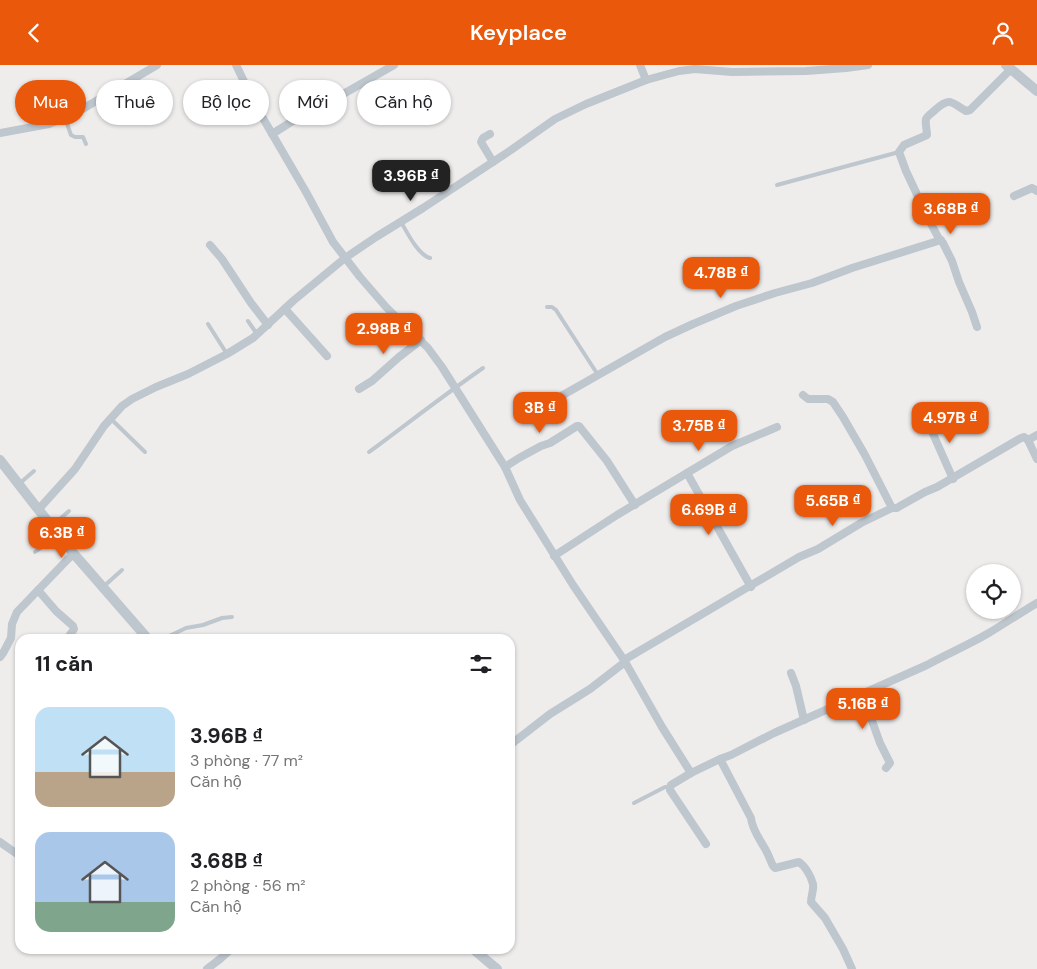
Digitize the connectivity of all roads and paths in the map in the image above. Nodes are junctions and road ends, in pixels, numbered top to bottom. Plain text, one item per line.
1 (157, 65) edge
2 (236, 65) edge
3 (394, 65) edge
4 (640, 65) edge
5 (868, 65) edge
6 (147, 67) edge
7 (1008, 69) edge
8 (645, 78) junction
9 (1037, 91) edge
10 (86, 106) edge
11 (44, 125) edge
12 (67, 125) edge
13 (0, 133) edge
14 (272, 134) junction
15 (490, 134) dead end
16 (86, 143) dead end
17 (899, 152) junction
18 (492, 160) junction
19 (777, 185) dead end
20 (1037, 191) edge
21 (1014, 196) dead end
22 (401, 221) junction
23 (941, 241) junction
24 (210, 245) dead end
25 (346, 258) junction
26 (430, 258) dead end
27 (547, 307) dead end
28 (285, 309) junction
29 (248, 322) dead end
30 (267, 323) junction
31 (208, 324) dead end
32 (977, 327) dead end
33 (256, 333) junction
34 (421, 340) junction
35 (226, 352) junction
36 (327, 356) dead end
37 (483, 368) dead end
38 (598, 375) junction
39 (458, 386) junction
40 (360, 389) dead end
41 (803, 395) dead end
42 (526, 416) dead end
43 (110, 418) junction
44 (926, 418) dead end
45 (777, 427) dead end
46 (1037, 435) edge
47 (1028, 440) junction
48 (145, 452) dead end
49 (370, 452) dead end
50 (0, 459) edge
51 (1037, 459) edge
52 (507, 466) junction
53 (34, 471) dead end
54 (687, 473) junction
55 (953, 479) junction
56 (19, 484) junction
57 (635, 505) junction
58 (892, 508) junction
59 (38, 510) junction
60 (69, 511) dead end
61 (52, 526) junction
62 (56, 536) junction
63 (35, 552) dead end
64 (556, 555) junction
65 (71, 557) junction
66 (122, 570) dead end
67 (103, 587) junction
68 (751, 587) junction
69 (38, 590) junction
70 (1037, 603) edge
71 (232, 617) dead end
72 (70, 634) edge
73 (144, 634) edge
74 (174, 634) edge
75 (0, 657) edge
76 (626, 660) junction
77 (791, 673) dead end
78 (862, 693) junction
79 (804, 720) junction
80 (515, 741) edge
81 (720, 759) junction
82 (886, 768) dead end
83 (691, 773) junction
84 (670, 787) junction
85 (634, 803) dead end
86 (0, 842) edge
87 (706, 844) dead end
88 (15, 852) edge
89 (226, 954) edge
90 (479, 954) edge
91 (207, 969) edge
92 (496, 969) edge
93 (852, 969) edge

1 - 6 street
2 - 14 street
3 - 14 street
4 - 8 street
5 - 8 street
6 - 10 street
7 - 9 street
7 - 17 street
8 - 18 street
11 - 13 street
12 - 16 lane
14 - 25 street
15 - 18 street
17 - 19 lane
17 - 23 street
18 - 22 street
20 - 21 street
22 - 25 street
22 - 26 lane
23 - 32 street
23 - 38 street
24 - 30 street
25 - 28 street
25 - 34 street
27 - 38 lane
28 - 30 street
28 - 36 street
29 - 33 lane
30 - 33 street
31 - 35 lane
33 - 35 street
34 - 39 street
34 - 40 street
35 - 43 street
37 - 39 lane
38 - 42 street
39 - 49 lane
39 - 52 street
41 - 58 street
43 - 48 lane
43 - 59 street
44 - 55 street
45 - 54 street
46 - 47 street
47 - 51 street
47 - 55 street
50 - 56 street
52 - 57 street
52 - 64 street
53 - 56 lane
54 - 57 street
54 - 68 street
55 - 58 street
56 - 59 street
57 - 64 street
58 - 68 street
59 - 61 street
60 - 61 lane
61 - 62 street
62 - 63 lane
62 - 65 street
64 - 76 street
65 - 67 street
65 - 69 street
66 - 67 lane
67 - 73 street
68 - 76 street
69 - 72 street
69 - 75 street
70 - 78 street
71 - 74 lane
76 - 80 street
76 - 83 street
77 - 79 street
78 - 79 street
78 - 82 street
79 - 81 street
81 - 83 street
81 - 93 street
83 - 84 street
84 - 85 lane
84 - 87 street
86 - 88 street
89 - 91 street
90 - 92 street

